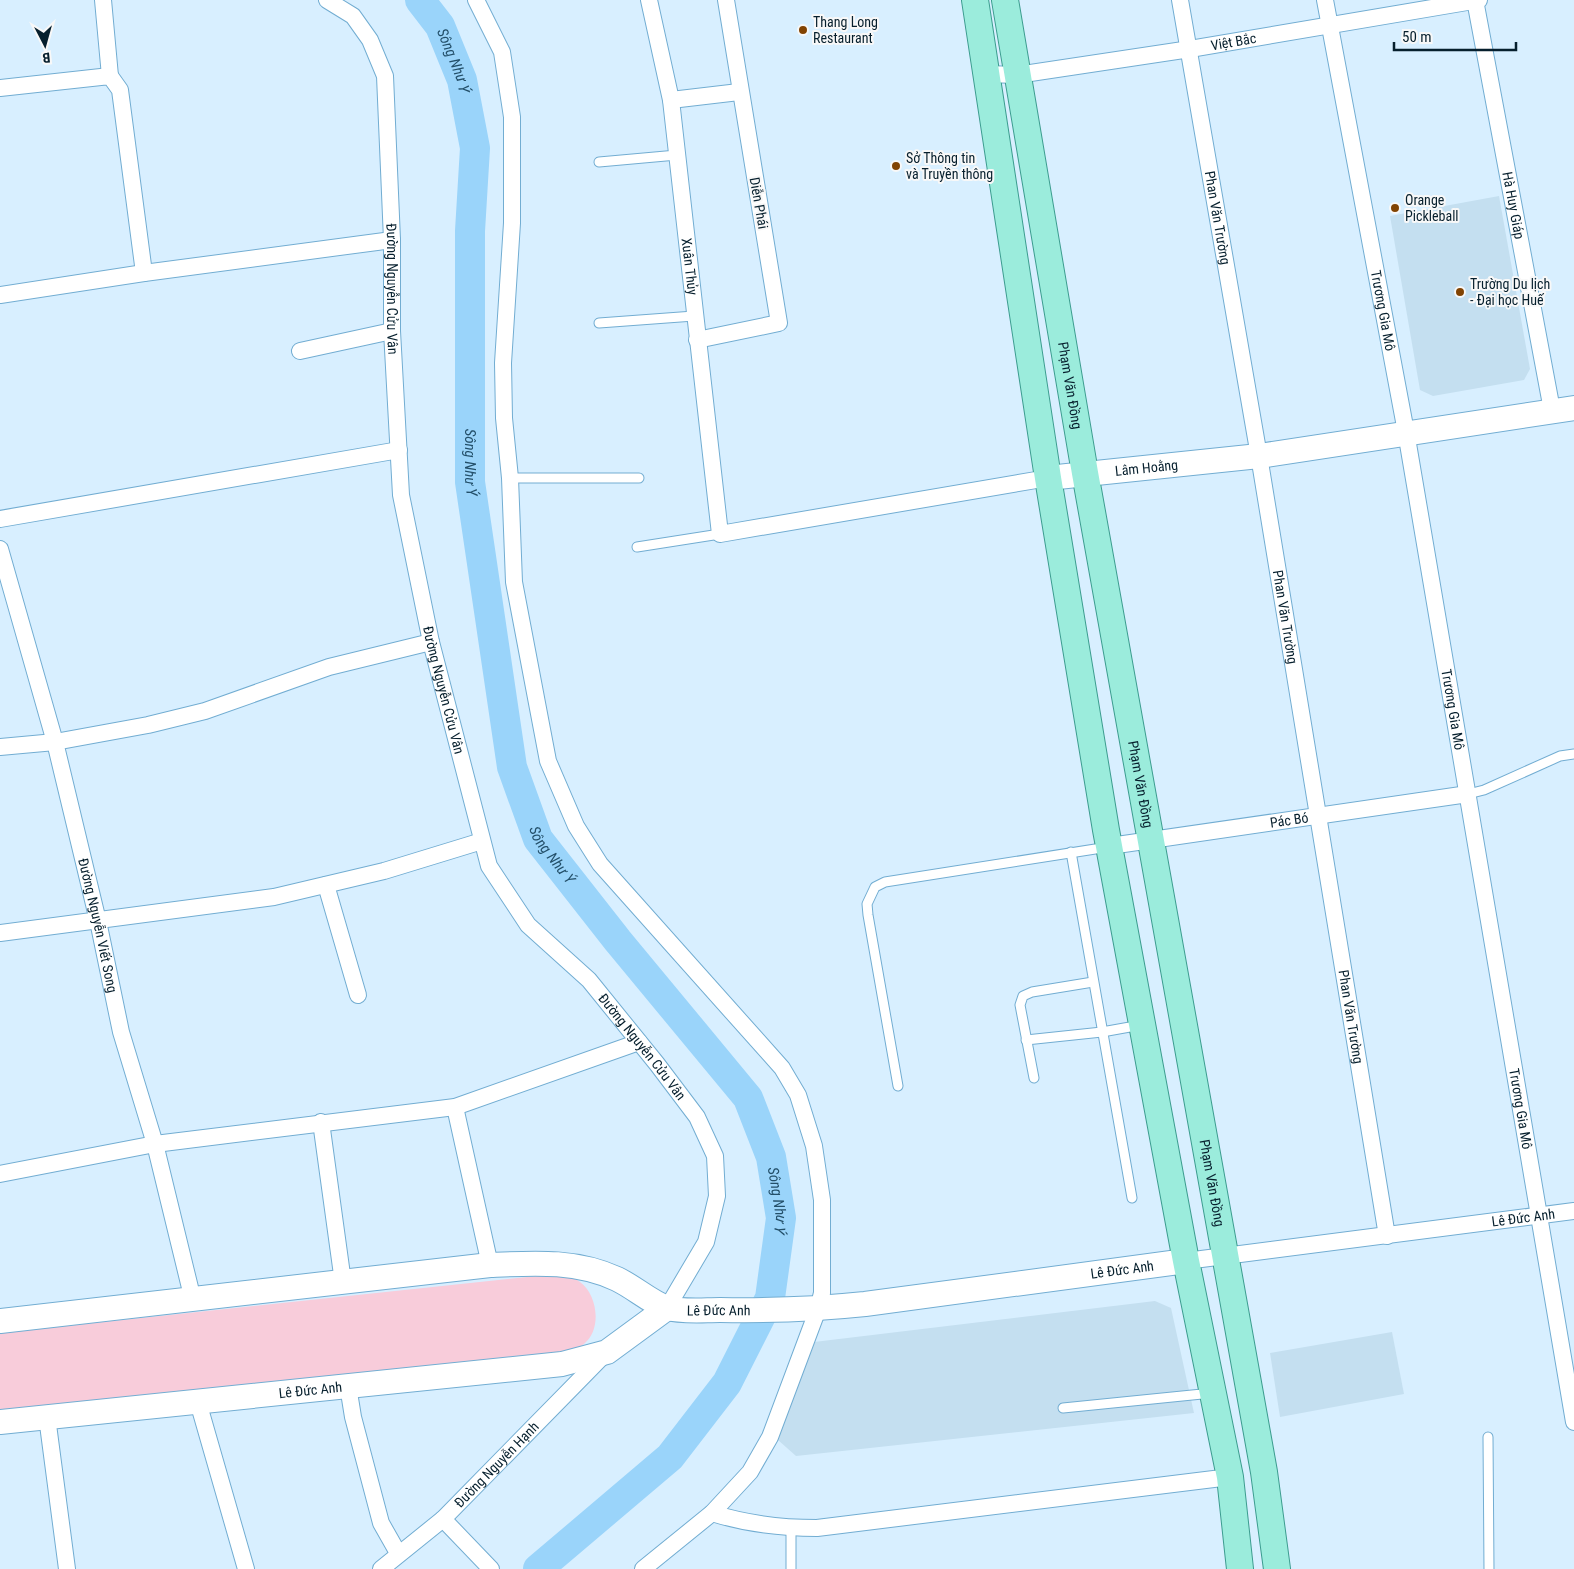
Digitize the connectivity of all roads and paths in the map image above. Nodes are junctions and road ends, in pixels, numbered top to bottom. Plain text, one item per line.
1 (103, 0) edge
2 (327, 0) edge
3 (476, 0) edge
4 (650, 0) edge
5 (726, 0) edge
6 (974, 0) edge
7 (1004, 0) edge
8 (1180, 0) edge
9 (1325, 0) edge
10 (1476, 0) edge
11 (1329, 25) junction
12 (1190, 49) junction
13 (986, 74) junction
14 (1017, 74) junction
15 (110, 76) junction
16 (0, 88) edge
17 (739, 92) junction
18 (671, 100) junction
19 (677, 154) junction
20 (599, 162) dead end
21 (392, 240) junction
22 (144, 273) junction
23 (0, 295) edge
24 (694, 316) junction
25 (599, 323) dead end
26 (392, 331) junction
27 (697, 340) junction
28 (300, 351) dead end
29 (1563, 409) edge
30 (1406, 432) junction
31 (399, 450) junction
32 (1259, 456) junction
33 (1085, 473) junction
34 (510, 478) junction
35 (639, 478) dead end
36 (1048, 478) junction
37 (0, 519) edge
38 (720, 534) junction
39 (637, 547) dead end
40 (0, 550) edge
41 (431, 642) junction
42 (55, 742) junction
43 (0, 747) edge
44 (1574, 754) edge
45 (1468, 794) junction
46 (1318, 818) junction
47 (482, 841) junction
48 (1150, 841) junction
49 (1110, 846) junction
50 (1071, 852) junction
51 (326, 885) junction
52 (98, 921) junction
53 (0, 933) edge
54 (1093, 982) junction
55 (358, 995) dead end
56 (1141, 1025) junction
57 (1102, 1032) junction
58 (1026, 1040) junction
59 (639, 1042) junction
60 (1034, 1078) dead end
61 (898, 1086) dead end
62 (455, 1107) junction
63 (321, 1122) junction
64 (155, 1144) junction
65 (0, 1174) edge
66 (1132, 1198) dead end
67 (1574, 1211) edge
68 (1540, 1215) junction
69 (1387, 1236) junction
70 (1226, 1258) junction
71 (1186, 1261) junction
72 (490, 1265) junction
73 (343, 1282) junction
74 (193, 1300) junction
75 (667, 1308) junction
76 (808, 1310) junction
77 (0, 1321) edge
78 (607, 1352) junction
79 (348, 1386) junction
80 (1212, 1393) junction
81 (1572, 1394) edge
82 (198, 1402) junction
83 (1063, 1408) dead end
84 (47, 1417) junction
85 (0, 1422) edge
86 (1574, 1422) edge
87 (1488, 1437) dead end
88 (1230, 1478) junction
89 (712, 1513) junction
90 (443, 1519) junction
91 (791, 1528) junction
92 (398, 1553) junction
93 (67, 1569) edge
94 (246, 1569) edge
95 (381, 1569) edge
96 (491, 1569) edge
97 (643, 1569) edge
98 (791, 1569) edge
99 (1240, 1569) edge
100 (1277, 1569) edge
101 (1489, 1569) edge

1 - 15 street
2 - 21 street, Đường Nguyễn Cửu Vân
3 - 34 street
4 - 18 street, Xuân Thủy
5 - 17 street, Diễn Phái
6 - 13 main road
7 - 14 main road, Phạm Văn Đồng
8 - 12 street, Phan Văn Trường
9 - 11 street, Trương Gia Mô
10 - 11 street, Việt Bắc
10 - 29 street, Hà Huy Giáp
11 - 12 street, Việt Bắc
11 - 30 street, Trương Gia Mô
12 - 14 street, Việt Bắc
12 - 32 street, Phan Văn Trường
13 - 14 street, Việt Bắc
13 - 36 main road
14 - 33 main road, Phạm Văn Đồng
15 - 16 street
15 - 22 street
17 - 18 street
17 - 27 street, Diễn Phái
18 - 19 street, Xuân Thủy
19 - 20 lane
19 - 24 street, Xuân Thủy
21 - 22 street
21 - 26 street, Đường Nguyễn Cửu Vân
22 - 23 street
24 - 25 lane
24 - 27 street, Xuân Thủy
26 - 28 street
26 - 31 street, Đường Nguyễn Cửu Vân
27 - 38 street, Xuân Thủy
29 - 30 street, Lâm Hoằng
30 - 32 street, Lâm Hoằng
30 - 45 street, Trương Gia Mô
31 - 37 street
31 - 41 street, Đường Nguyễn Cửu Vân
32 - 33 street, Lâm Hoằng
32 - 46 street, Phan Văn Trường
33 - 36 street, Lâm Hoằng
33 - 48 main road, Phạm Văn Đồng
34 - 35 lane
34 - 76 street
36 - 38 street, Lâm Hoằng
36 - 49 main road
38 - 39 lane
40 - 42 street, Đường Nguyễn Viết Song
41 - 42 street
41 - 47 street, Đường Nguyễn Cửu Vân
42 - 43 street
42 - 52 street, Đường Nguyễn Viết Song
44 - 45 lane
45 - 46 street, Pác Bó
45 - 68 street, Trương Gia Mô
46 - 48 street, Pác Bó
46 - 69 street, Phan Văn Trường
47 - 51 street
47 - 59 street, Đường Nguyễn Cửu Vân
48 - 49 street, Pác Bó
48 - 70 main road, Phạm Văn Đồng
49 - 50 lane
49 - 56 main road
50 - 54 lane
50 - 61 lane
51 - 52 street
51 - 55 street
52 - 53 street
52 - 64 street, Đường Nguyễn Viết Song
54 - 57 lane
54 - 58 lane
56 - 57 lane
56 - 71 main road
57 - 58 lane
57 - 66 lane
58 - 60 lane
59 - 62 street
59 - 75 street, Đường Nguyễn Cửu Vân
62 - 63 street
62 - 72 street
63 - 64 street
63 - 73 street
64 - 65 street
64 - 74 street, Đường Nguyễn Viết Song
67 - 68 street, Lê Đức Anh
68 - 69 street, Lê Đức Anh
68 - 81 street, Trương Gia Mô
69 - 70 street, Lê Đức Anh
70 - 71 street, Lê Đức Anh
70 - 100 main road, Phạm Văn Đồng
71 - 76 street, Lê Đức Anh
71 - 80 main road
72 - 73 street, Lê Đức Anh
72 - 75 street, Lê Đức Anh
73 - 74 street, Lê Đức Anh
74 - 77 street, Lê Đức Anh
75 - 76 street, Lê Đức Anh
75 - 78 street, Lê Đức Anh
76 - 89 street
78 - 79 street, Lê Đức Anh
78 - 90 street, Đường Nguyễn Hạnh
79 - 82 street, Lê Đức Anh
79 - 92 street
80 - 83 lane
80 - 88 main road
81 - 86 street, Trương Gia Mô
82 - 84 street, Lê Đức Anh
82 - 94 street
84 - 85 street, Lê Đức Anh
84 - 93 street
87 - 101 lane
88 - 91 street
88 - 99 main road
89 - 91 street
89 - 97 street
90 - 92 street, Đường Nguyễn Hạnh
90 - 96 street
91 - 98 lane
92 - 95 street, Đường Nguyễn Hạnh

